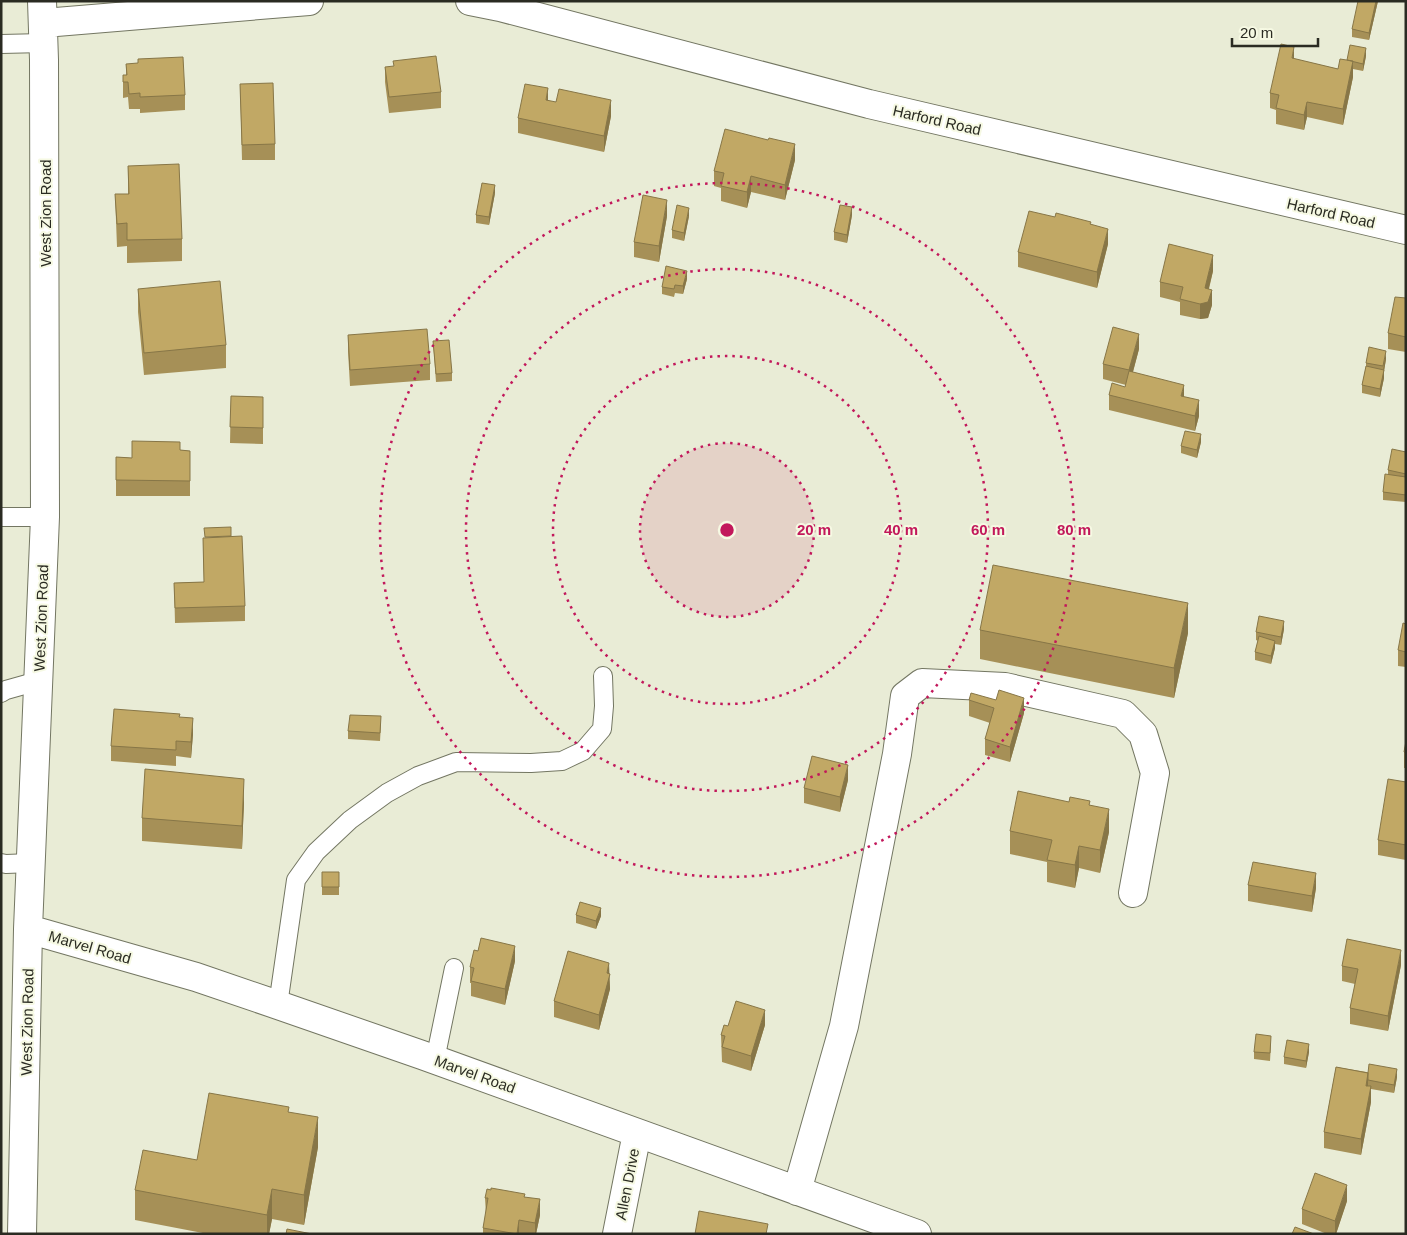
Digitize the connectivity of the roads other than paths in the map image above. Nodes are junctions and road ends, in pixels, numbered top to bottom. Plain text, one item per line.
1 (309, 1) edge
2 (470, 1) edge
3 (43, 22) edge
4 (1, 44) edge
5 (1406, 230) edge
6 (1, 517) edge
7 (45, 517) junction
8 (603, 676) dead end
9 (38, 681) junction
10 (1, 694) edge
11 (1, 863) edge
12 (31, 863) junction
13 (1133, 893) dead end
14 (28, 930) junction
15 (454, 968) dead end
16 (278, 1005) junction
17 (435, 1060) junction
18 (637, 1134) junction
19 (798, 1191) junction
20 (22, 1234) edge
21 (617, 1234) edge
22 (917, 1234) edge

1 - 3 street
2 - 5 street, Harford Road
3 - 4 lane
3 - 7 street, West Zion Road
6 - 7 lane
7 - 9 street, West Zion Road
8 - 16 lane
9 - 10 lane
9 - 12 street, West Zion Road
11 - 12 lane
12 - 14 street, West Zion Road
13 - 19 street
14 - 16 street, Marvel Road
14 - 20 street, West Zion Road
15 - 17 lane
16 - 17 street, Marvel Road
17 - 18 street, Marvel Road
18 - 19 street, Marvel Road
18 - 21 street, Allen Drive
19 - 22 street, Marvel Road

